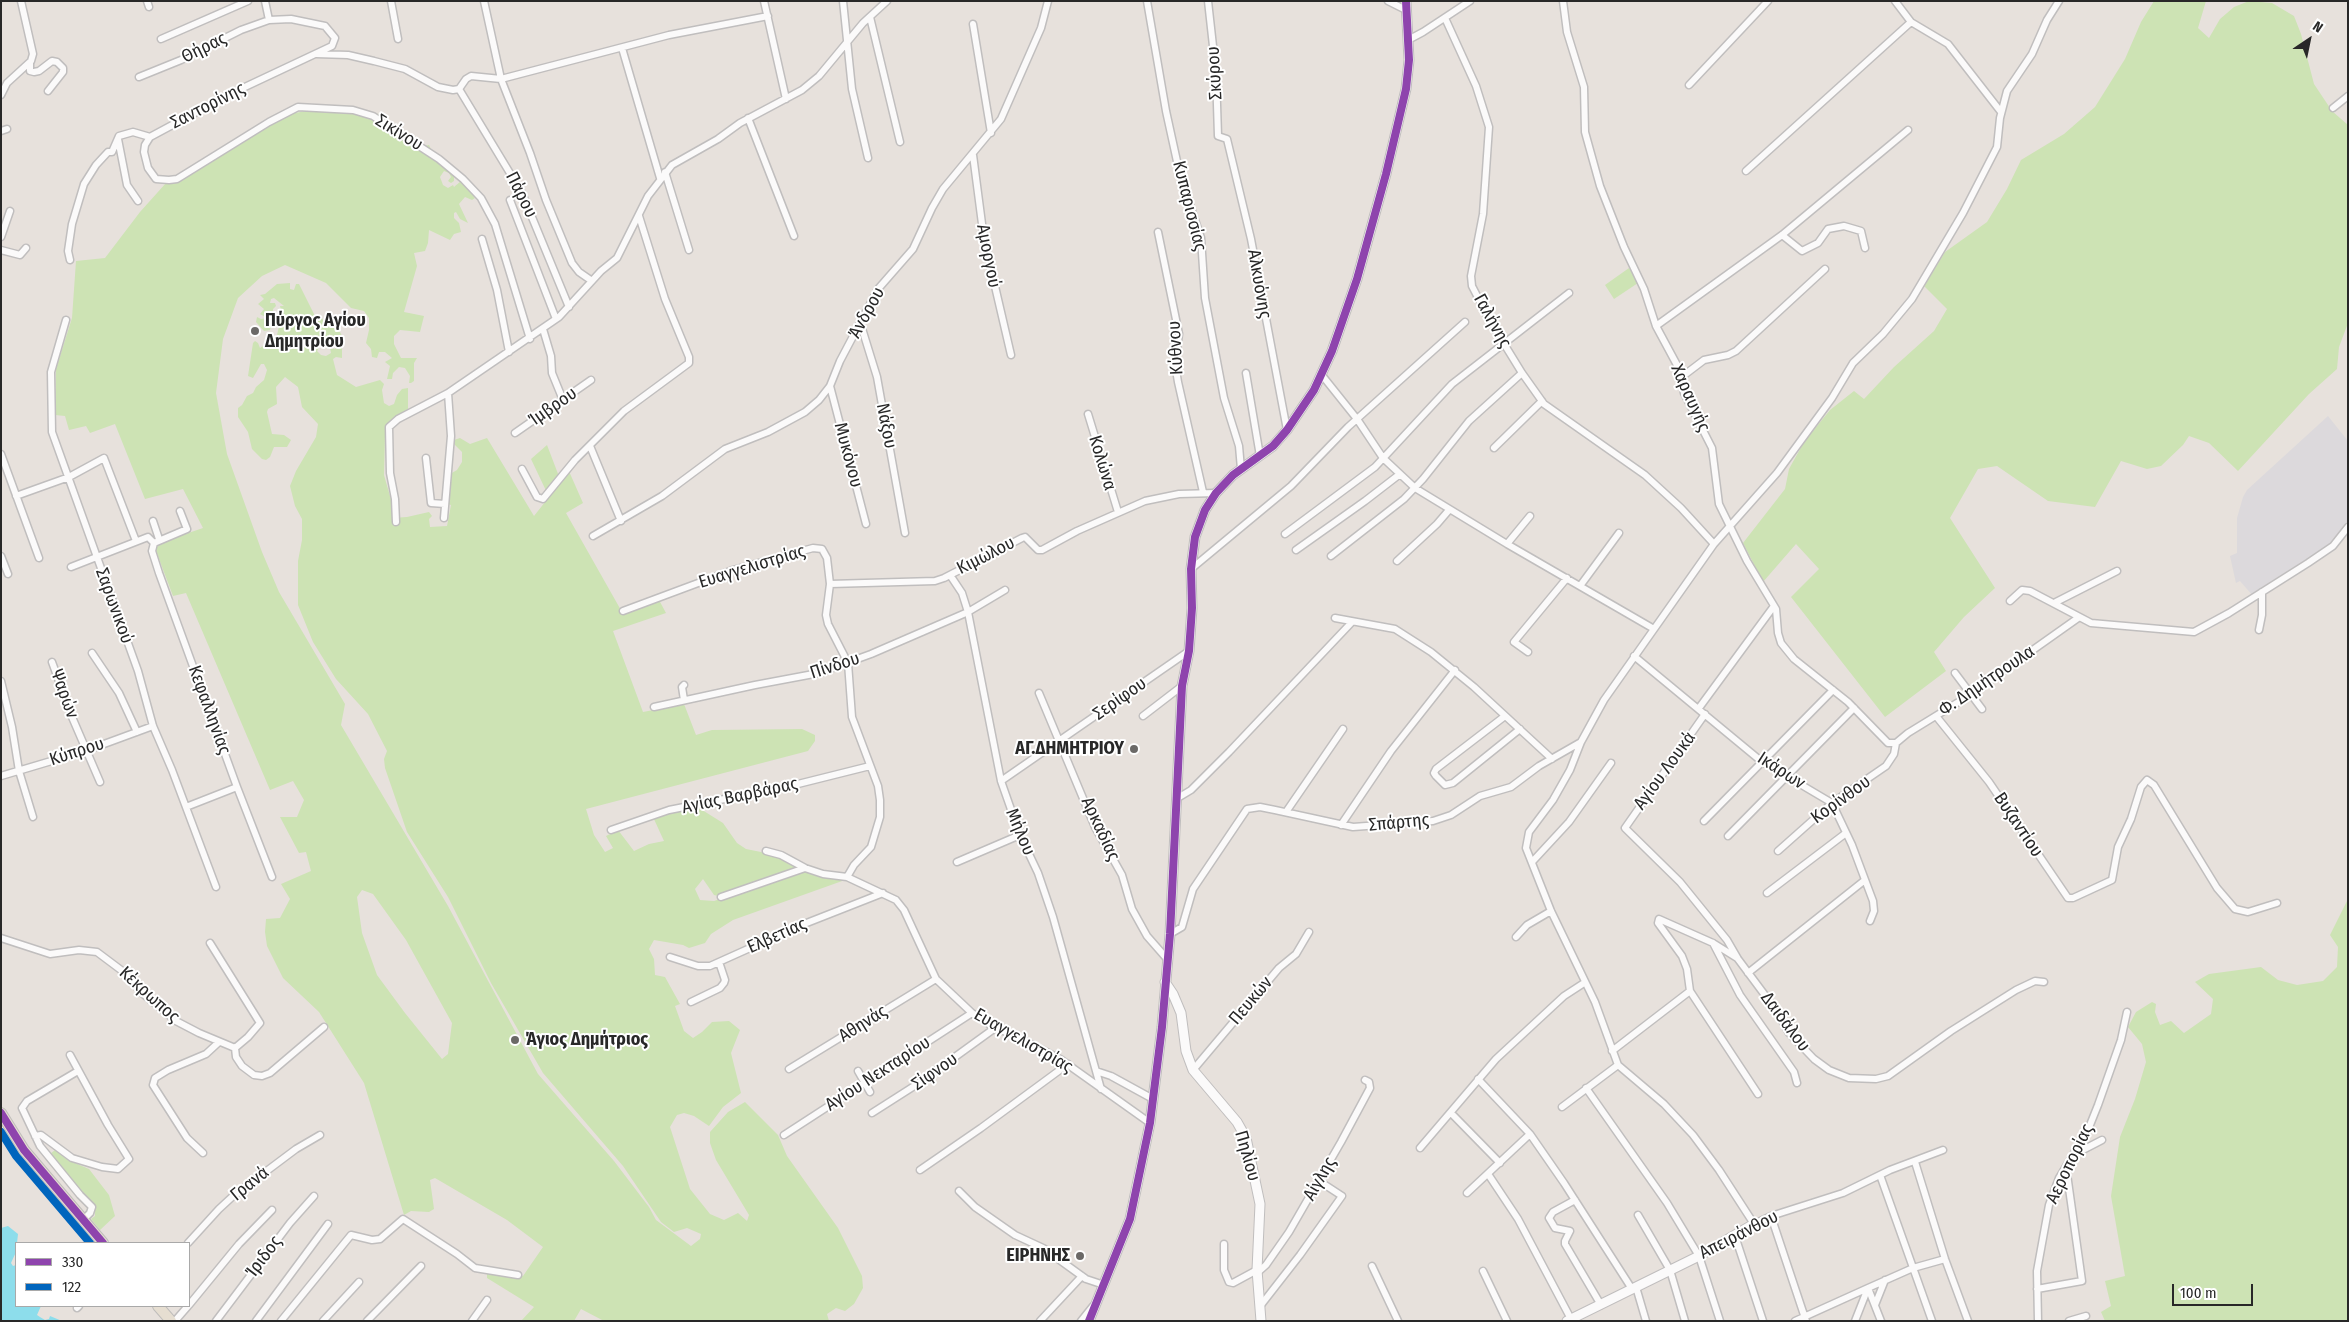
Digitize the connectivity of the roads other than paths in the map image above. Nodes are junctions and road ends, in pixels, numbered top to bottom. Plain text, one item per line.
1 (21, 1) edge
2 (248, 1) edge
3 (265, 1) edge
4 (391, 1) edge
5 (484, 1) edge
6 (764, 1) edge
7 (843, 1) edge
8 (887, 1) edge
9 (1048, 1) edge
10 (1147, 1) edge
11 (1208, 1) edge
12 (1388, 1) edge
13 (1470, 1) edge
14 (1563, 1) edge
15 (1768, 1) edge
16 (1895, 1) edge
17 (2059, 1) edge
18 (1406, 6) edge
19 (768, 16) junction
20 (870, 16) junction
21 (1445, 18) junction
22 (269, 20) junction
23 (1912, 22) junction
24 (973, 24) dead end
25 (161, 39) dead end
26 (398, 39) dead end
27 (1408, 40) junction
28 (847, 43) junction
29 (622, 48) junction
30 (313, 54) junction
31 (31, 61) junction
32 (139, 77) dead end
33 (501, 79) junction
34 (1688, 85) dead end
35 (459, 89) junction
36 (48, 91) dead end
37 (1, 95) edge
38 (2348, 96) edge
39 (786, 99) junction
40 (2334, 108) dead end
41 (2001, 112) junction
42 (748, 118) junction
43 (1908, 130) dead end
44 (991, 133) junction
45 (150, 137) junction
46 (118, 138) junction
47 (1227, 139) joint
48 (900, 142) dead end
49 (973, 155) junction
50 (868, 158) dead end
51 (1746, 171) dead end
52 (666, 172) junction
53 (660, 178) junction
54 (138, 200) dead end
55 (510, 200) dead end
56 (10, 211) dead end
57 (639, 216) junction
58 (1158, 232) dead end
59 (1782, 235) junction
60 (794, 236) dead end
61 (1, 237) edge
62 (482, 239) dead end
63 (26, 248) dead end
64 (1865, 248) dead end
65 (1, 250) edge
66 (689, 250) dead end
67 (70, 260) dead end
68 (1825, 269) dead end
69 (592, 281) junction
70 (1569, 293) dead end
71 (569, 307) junction
72 (556, 319) junction
73 (66, 320) dead end
74 (860, 322) junction
75 (1464, 322) dead end
76 (1656, 326) junction
77 (543, 330) junction
78 (530, 338) junction
79 (1503, 342) junction
80 (509, 352) junction
81 (1011, 355) dead end
82 (1246, 373) dead end
83 (1522, 373) junction
84 (1321, 374) junction
85 (1679, 379) junction
86 (591, 380) dead end
87 (830, 386) junction
88 (448, 393) junction
89 (563, 400) junction
90 (1542, 401) junction
91 (1088, 414) dead end
92 (1357, 419) junction
93 (1286, 430) junction
94 (515, 433) dead end
95 (590, 446) junction
96 (1494, 448) dead end
97 (1, 454) edge
98 (1260, 456) junction
99 (426, 458) dead end
100 (1383, 458) junction
101 (1241, 469) junction
102 (522, 470) dead end
103 (1400, 474) junction
104 (69, 477) junction
105 (1415, 488) junction
106 (1203, 492) junction
107 (1216, 493) junction
108 (16, 496) junction
109 (445, 504) junction
110 (1449, 510) junction
111 (180, 511) dead end
112 (1118, 512) junction
113 (1530, 516) dead end
114 (444, 518) dead end
115 (621, 520) junction
116 (153, 521) dead end
117 (396, 522) dead end
118 (866, 524) dead end
119 (1730, 526) junction
120 (2348, 527) edge
121 (905, 532) dead end
122 (1619, 532) dead end
123 (1285, 534) dead end
124 (593, 536) dead end
125 (136, 541) junction
126 (157, 541) junction
127 (1507, 544) junction
128 (1714, 544) junction
129 (1296, 550) dead end
130 (1, 556) edge
131 (96, 556) junction
132 (1331, 556) dead end
133 (39, 558) dead end
134 (1397, 561) dead end
135 (71, 567) dead end
136 (1191, 569) junction
137 (2117, 571) dead end
138 (8, 574) dead end
139 (950, 575) junction
140 (1567, 578) junction
141 (830, 584) junction
142 (1580, 586) junction
143 (1005, 590) dead end
144 (2262, 592) junction
145 (2010, 601) dead end
146 (2056, 602) junction
147 (1774, 606) junction
148 (623, 611) dead end
149 (968, 612) junction
150 (1335, 618) dead end
151 (2078, 618) junction
152 (1352, 622) junction
153 (1654, 629) junction
154 (2259, 630) dead end
155 (1189, 651) junction
156 (1528, 652) dead end
157 (92, 653) dead end
158 (1634, 656) junction
159 (52, 662) dead end
160 (848, 663) junction
161 (1455, 670) junction
162 (1955, 673) dead end
163 (1, 681) edge
164 (684, 685) dead end
165 (1182, 686) junction
166 (1833, 690) junction
167 (1039, 693) dead end
168 (1971, 693) junction
169 (684, 700) junction
170 (654, 707) dead end
171 (1698, 708) junction
172 (1854, 708) junction
173 (1982, 710) dead end
174 (1706, 714) junction
175 (1143, 716) dead end
176 (1505, 716) junction
177 (1936, 716) junction
178 (153, 726) junction
179 (1342, 729) dead end
180 (1520, 729) junction
181 (136, 732) junction
182 (1060, 742) junction
183 (1581, 742) junction
184 (1896, 743) junction
185 (85, 751) junction
186 (1552, 759) junction
187 (1761, 761) junction
188 (1611, 763) dead end
189 (870, 766) junction
190 (19, 771) junction
191 (1, 776) edge
192 (1785, 776) junction
193 (1001, 781) junction
194 (100, 782) dead end
195 (237, 787) junction
196 (1176, 799) junction
197 (1832, 803) junction
198 (186, 807) junction
199 (1286, 812) junction
200 (33, 817) dead end
201 (1704, 821) dead end
202 (1341, 825) junction
203 (1625, 828) joint
204 (612, 830) dead end
205 (1846, 832) junction
206 (1020, 835) junction
207 (1728, 836) dead end
208 (766, 851) dead end
209 (1778, 851) dead end
210 (957, 862) dead end
211 (1532, 862) junction
212 (805, 868) junction
213 (272, 877) dead end
214 (847, 877) junction
215 (1865, 880) junction
216 (216, 887) dead end
217 (883, 893) junction
218 (1768, 893) dead end
219 (721, 897) dead end
220 (2277, 903) dead end
221 (1551, 911) junction
222 (1870, 921) dead end
223 (1308, 932) dead end
224 (1170, 934) junction
225 (1516, 937) dead end
226 (1, 938) edge
227 (210, 943) dead end
228 (1713, 943) junction
229 (670, 957) dead end
230 (1738, 959) junction
231 (1168, 960) junction
232 (719, 962) junction
233 (1748, 972) junction
234 (936, 979) junction
235 (1165, 982) junction
236 (2044, 982) dead end
237 (1584, 983) junction
238 (1690, 991) junction
239 (691, 1002) dead end
240 (2127, 1012) dead end
241 (972, 1013) junction
242 (324, 1027) dead end
243 (995, 1028) junction
244 (219, 1042) junction
245 (234, 1048) junction
246 (1612, 1051) junction
247 (70, 1055) dead end
248 (1068, 1064) junction
249 (1618, 1065) junction
250 (790, 1069) dead end
251 (1096, 1070) junction
252 (1193, 1070) junction
253 (78, 1071) junction
254 (858, 1071) dead end
255 (1478, 1079) junction
256 (1365, 1080) dead end
257 (864, 1082) junction
258 (1797, 1083) dead end
259 (1586, 1088) junction
260 (1101, 1089) junction
261 (870, 1092) dead end
262 (1758, 1094) dead end
263 (1152, 1099) junction
264 (1562, 1107) dead end
265 (1451, 1112) junction
266 (1, 1113) edge
267 (872, 1113) dead end
268 (1150, 1123) junction
269 (320, 1134) dead end
270 (1530, 1134) junction
271 (784, 1135) dead end
272 (35, 1136) junction
273 (2102, 1140) dead end
274 (1420, 1148) dead end
275 (1943, 1150) dead end
276 (203, 1153) dead end
277 (2074, 1155) junction
278 (1914, 1162) junction
279 (1500, 1163) junction
280 (2066, 1167) junction
281 (920, 1170) dead end
282 (1488, 1174) junction
283 (1880, 1175) junction
284 (1319, 1181) junction
285 (959, 1192) dead end
286 (1467, 1193) dead end
287 (314, 1196) dead end
288 (1575, 1200) junction
289 (272, 1210) dead end
290 (1638, 1215) dead end
291 (1770, 1216) junction
292 (83, 1220) junction
293 (328, 1224) dead end
294 (1754, 1224) junction
295 (1735, 1236) junction
296 (102, 1242) edge
297 (189, 1242) edge
298 (1224, 1244) dead end
299 (1699, 1256) junction
300 (1945, 1259) junction
301 (421, 1266) dead end
302 (1372, 1266) dead end
303 (1913, 1268) junction
304 (1670, 1270) junction
305 (1483, 1271) dead end
306 (1257, 1272) junction
307 (518, 1275) dead end
308 (1082, 1276) junction
309 (1884, 1280) junction
310 (359, 1282) dead end
311 (1104, 1285) junction
312 (1634, 1288) junction
313 (1868, 1288) junction
314 (2037, 1289) junction
315 (1855, 1294) junction
316 (487, 1300) dead end
317 (190, 1303) edge
318 (1095, 1304) junction
319 (1261, 1305) junction
320 (1601, 1305) junction
321 (1861, 1305) junction
322 (1875, 1305) junction
323 (159, 1307) edge
324 (186, 1307) edge
325 (2086, 1316) dead end
326 (1575, 1319) edge
327 (1805, 1319) edge
328 (1879, 1319) edge
329 (171, 1321) edge
330 (175, 1321) edge
331 (216, 1321) edge
332 (256, 1321) edge
333 (281, 1321) edge
334 (323, 1321) edge
335 (367, 1321) edge
336 (472, 1321) edge
337 (1040, 1321) edge
338 (1081, 1321) edge
339 (1089, 1321) edge
340 (1261, 1321) edge
341 (1398, 1321) edge
342 (1507, 1321) edge
343 (1646, 1321) edge
344 (1685, 1321) edge
345 (1720, 1321) edge
346 (1763, 1321) edge
347 (1795, 1321) edge
348 (1855, 1321) edge
349 (1932, 1321) edge
350 (1968, 1321) edge
351 (2038, 1321) edge
352 (2069, 1321) edge

1 - 31 street
2 - 25 street
3 - 22 street
4 - 26 street
5 - 33 street
6 - 19 street
7 - 28 street
8 - 20 street
9 - 44 street, Άνδρου
10 - 101 street, Κυπαρισσίας
11 - 47 street, Σκύρου
12 - 18 street
13 - 21 street
14 - 76 street, Χαραυγής
15 - 34 street
16 - 23 street
17 - 41 street
18 - 27 street
19 - 29 street
19 - 39 street
20 - 28 street
20 - 48 street
21 - 27 street
21 - 79 street, Γαλήνης
22 - 30 street, Σαντορίνης
22 - 32 street, Θήρας
23 - 41 street
23 - 51 street
24 - 44 street
27 - 84 street
28 - 39 street
28 - 50 street
29 - 33 street
29 - 53 street
30 - 35 street
30 - 45 street, Σαντορίνης
31 - 36 street
31 - 37 street
33 - 35 street
33 - 69 street
35 - 71 street, Πάρου
38 - 40 street
39 - 42 street
41 - 119 street
42 - 52 street
42 - 60 street
43 - 59 street
44 - 49 street, Άνδρου
45 - 46 street, Σαντορίνης
45 - 78 street, Σικίνου
46 - 54 street
46 - 67 street
47 - 93 street, Αλκυόνης
49 - 74 street, Άνδρου
49 - 81 street, Αμοργού
52 - 53 street
52 - 66 street
53 - 57 street
55 - 72 street
56 - 61 street
57 - 69 street
57 - 95 street
58 - 106 street, Κύθνου
59 - 64 street
59 - 76 street
62 - 80 street
63 - 65 street
68 - 85 street
69 - 71 street
70 - 79 street
71 - 72 street
72 - 77 street
73 - 104 street, Σαρωνικού
74 - 87 street, Άνδρου
74 - 121 street, Νάξου
75 - 92 street
76 - 85 street, Χαραυγής
77 - 78 street
77 - 89 street
78 - 80 street
79 - 83 street, Γαλήνης
79 - 100 street
80 - 88 street
82 - 98 street
83 - 90 street, Γαλήνης
83 - 105 street
84 - 92 street
84 - 93 street
85 - 119 street, Χαραυγής
86 - 89 street, Ίμβρου
87 - 115 street, Άνδρου
87 - 118 street, Μυκόνου
88 - 109 street
88 - 117 street
89 - 94 street, Ίμβρου
90 - 96 street
90 - 128 street, Γαλήνης
91 - 112 street, Κολώνα
92 - 100 street
92 - 136 street
93 - 98 street
95 - 102 street
95 - 115 street
97 - 108 street
98 - 101 street
99 - 109 street
100 - 103 street
100 - 123 street
101 - 107 street
103 - 105 street
103 - 129 street
104 - 108 street
104 - 125 street
104 - 131 street, Σαρωνικού
105 - 110 street
105 - 132 street
106 - 107 street, Κιμώλου
106 - 112 street, Κιμώλου
107 - 136 street
108 - 133 street
109 - 114 street
110 - 127 street
110 - 134 street
111 - 126 street
112 - 139 street, Κιμώλου
113 - 127 street
115 - 124 street, Άνδρου
116 - 126 street, Κεφαλληνίας
119 - 128 street
119 - 147 street, Χαραυγής
120 - 144 street
122 - 142 street
125 - 126 street
125 - 131 street
126 - 195 street, Κεφαλληνίας
127 - 140 street
128 - 153 street
130 - 138 street
131 - 135 street
131 - 178 street, Σαρωνικού
136 - 155 street
137 - 146 street
139 - 141 street, Κιμώλου
139 - 149 street, Μήλου
140 - 142 street
140 - 156 street
141 - 148 street, Ευαγγελιστρίας
141 - 160 street, Ευαγγελιστρίας
142 - 153 street
143 - 149 street, Πίνδου
144 - 151 street
144 - 154 street
145 - 146 street
146 - 151 street
147 - 166 street, Χαραυγής
147 - 171 street
149 - 160 street, Πίνδου
149 - 193 street, Μήλου
150 - 152 street
151 - 168 street, Φ. Δημήτρουλα
152 - 161 street
152 - 196 street
153 - 158 street
155 - 165 street
155 - 182 street, Σερίφου
157 - 181 street
158 - 171 street, Ικάρων
158 - 183 street
159 - 185 street, Ψαρών
160 - 169 street, Πίνδου
160 - 189 street, Ευαγγελιστρίας
161 - 176 street
161 - 202 street
162 - 168 street
163 - 190 street
164 - 169 street
165 - 175 street
165 - 196 street
166 - 172 street, Χαραυγής
166 - 187 street
167 - 182 street, Αρκαδίας
168 - 173 street
168 - 177 street, Φ. Δημήτρουλα
169 - 170 street, Πίνδου
171 - 174 street, Ικάρων
172 - 184 street, Χαραυγής
172 - 192 street
174 - 187 street, Ικάρων
174 - 203 street, Αγίου Λουκά
176 - 180 street
176 - 180 street
177 - 184 street, Φ. Δημήτρουλα
177 - 220 street, Βυζαντίου
178 - 181 street, Κύπρου
178 - 198 street, Σαρωνικού
179 - 199 street
180 - 186 street
181 - 185 street, Κύπρου
182 - 193 street, Σερίφου
182 - 231 street, Αρκαδίας
183 - 186 street, Σπάρτης
183 - 211 street
184 - 197 street, Κορίνθου
185 - 190 street, Κύπρου
185 - 194 street, Ψαρών
186 - 202 street, Σπάρτης
187 - 192 street, Ικάρων
187 - 201 street
188 - 211 street
189 - 204 street, Αγίας Βαρβάρας
189 - 214 street, Ευαγγελιστρίας
190 - 191 street, Κύπρου
190 - 200 street
192 - 197 street, Ικάρων
192 - 207 street
193 - 206 street, Μήλου
195 - 198 street
195 - 213 street, Κεφαλληνίας
196 - 224 street
197 - 205 street
197 - 209 street, Κορίνθου
198 - 216 street, Σαρωνικού
199 - 202 street, Σπάρτης
199 - 224 street, Σπάρτης
203 - 230 street, Δαιδάλου
205 - 215 street
205 - 218 street
206 - 210 street
206 - 251 street, Μήλου
208 - 212 street
211 - 221 street
212 - 214 street
212 - 219 street
214 - 217 street, Ευαγγελιστρίας
215 - 222 street
215 - 233 street
217 - 232 street, Ελβετίας
217 - 234 street, Ευαγγελιστρίας
221 - 225 street
221 - 237 street
223 - 252 street, Πευκών
224 - 231 street
226 - 244 street, Κέκρωπος
227 - 245 street
228 - 230 street
228 - 238 street
228 - 258 street
229 - 232 street, Ελβετίας
230 - 233 street, Δαιδάλου
231 - 235 street
232 - 239 street
233 - 236 street, Δαιδάλου
234 - 241 street, Ευαγγελιστρίας
234 - 250 street, Αθηνάς
235 - 252 street, Πηλίου
235 - 263 street
237 - 246 street
237 - 255 street
238 - 246 street
238 - 262 street
240 - 277 street, Αεροπορίας
241 - 243 street, Ευαγγελιστρίας
241 - 257 street, Αγίου Νεκταρίου
242 - 245 street
243 - 248 street, Ευαγγελιστρίας
243 - 267 street, Σίφνου
244 - 245 street, Κέκρωπος
244 - 276 street
246 - 249 street
247 - 253 street
248 - 260 street, Ευαγγελιστρίας
248 - 281 street
249 - 259 street
249 - 294 street
251 - 260 street, Μήλου
251 - 263 street
252 - 306 street, Πηλίου
253 - 272 street
253 - 272 street
254 - 257 street
255 - 265 street
255 - 270 street
256 - 284 street, Αίγλης
257 - 261 street
257 - 271 street, Αγίου Νεκταρίου
259 - 264 street
259 - 299 street
260 - 268 street, Ευαγγελιστρίας
263 - 268 street
265 - 274 street
265 - 279 street
266 - 292 main road
268 - 311 street
269 - 297 street, Γρανά
270 - 279 street
270 - 288 street
272 - 292 street
273 - 277 street
275 - 278 street, Απειράνθου
277 - 280 street, Αεροπορίας
278 - 283 street, Απειράνθου
278 - 300 street
279 - 282 street
280 - 314 street, Αεροπορίας
280 - 314 street
282 - 286 street
282 - 326 street
283 - 291 street, Απειράνθου
283 - 303 street
284 - 306 street, Αίγλης
284 - 319 street
285 - 308 street
287 - 331 street, Ίριδος
288 - 312 street
288 - 320 street
289 - 317 street
290 - 304 street
291 - 294 street, Απειράνθου
291 - 327 street
292 - 296 main road
293 - 332 street
294 - 295 street, Απειράνθου
295 - 299 street, Απειράνθου
295 - 346 street
298 - 306 street
299 - 304 street, Απειράνθου
299 - 345 street
300 - 303 street
300 - 350 street
301 - 335 street
302 - 341 street
303 - 309 street
303 - 349 street
304 - 312 street, Απειράνθου
304 - 344 street
305 - 342 street
306 - 319 street, Πηλίου
307 - 333 street
308 - 311 street
308 - 337 street
309 - 313 street
309 - 322 street
310 - 334 street
311 - 318 street
312 - 320 street, Απειράνθου
312 - 343 street
313 - 315 street
313 - 321 street
313 - 322 street
314 - 351 street, Αεροπορίας
315 - 321 street
315 - 327 street
316 - 336 street
318 - 338 street
318 - 339 street
319 - 340 street, Πηλίου
320 - 326 street, Απειράνθου
321 - 348 street
322 - 328 street
323 - 329 main road
324 - 330 street
325 - 352 street
327 - 347 street

